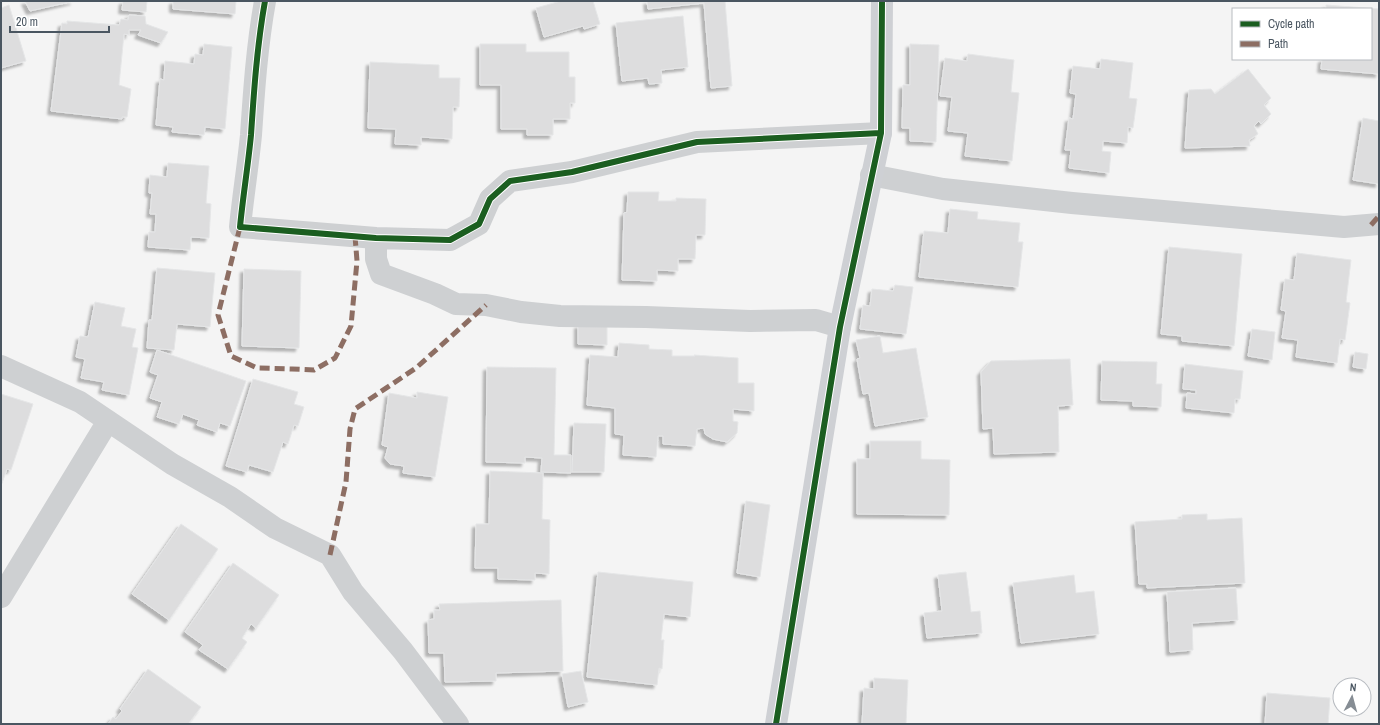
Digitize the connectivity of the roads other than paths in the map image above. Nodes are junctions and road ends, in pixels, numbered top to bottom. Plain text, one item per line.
1 (265, 1) edge
2 (882, 1) edge
3 (881, 134) junction
4 (871, 175) junction
5 (1379, 224) edge
6 (376, 238) junction
7 (840, 327) junction
8 (1, 366) edge
9 (108, 421) junction
10 (1, 597) edge
11 (458, 724) edge
12 (776, 724) edge

1 - 6 street
2 - 3 street
3 - 4 street
3 - 6 street
4 - 5 street
4 - 7 street
6 - 7 street
7 - 12 street
8 - 9 street
9 - 10 street
9 - 11 street

